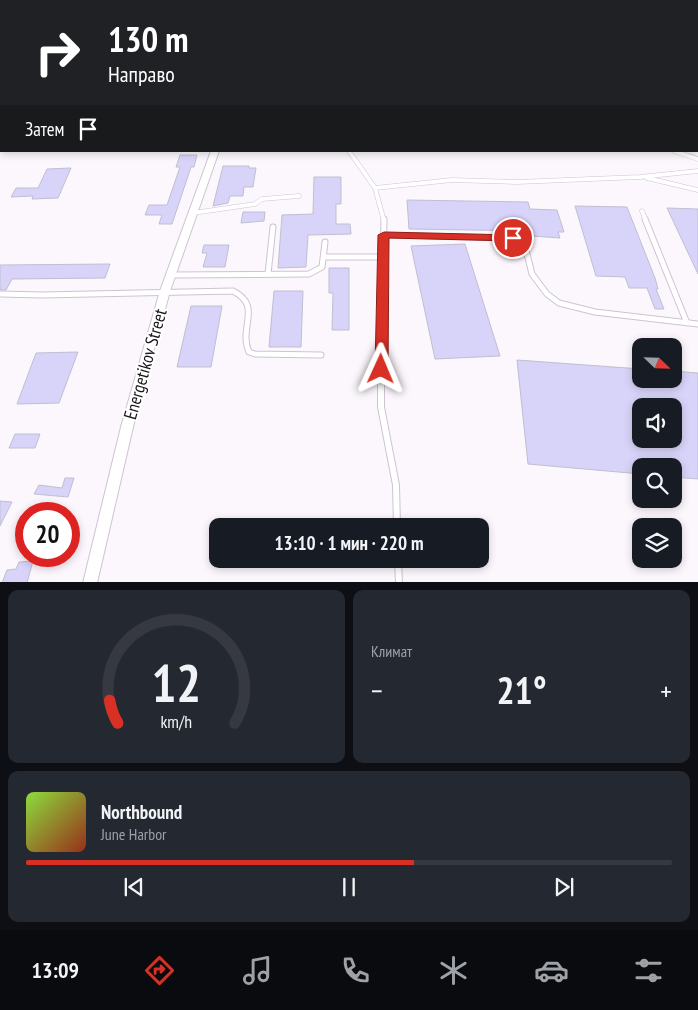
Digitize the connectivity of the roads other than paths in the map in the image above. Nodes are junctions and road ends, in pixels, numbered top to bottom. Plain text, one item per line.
1 (223, 0) edge
2 (227, 0) edge
3 (216, 152) edge
4 (350, 152) edge
5 (677, 152) edge
6 (698, 159) edge
7 (698, 171) edge
8 (640, 177) junction
9 (375, 188) junction
10 (698, 190) edge
11 (299, 196) dead end
12 (642, 212) dead end
13 (194, 213) junction
14 (273, 227) dead end
15 (384, 235) junction
16 (325, 242) dead end
17 (324, 257) junction
18 (383, 257) junction
19 (268, 274) junction
20 (171, 275) junction
21 (165, 291) junction
22 (0, 294) edge
23 (687, 323) junction
24 (698, 324) edge
25 (321, 355) dead end
26 (397, 518) edge
27 (398, 568) edge
28 (90, 582) edge
29 (399, 582) edge

1 - 2 street
3 - 13 street, Energetikov Street
4 - 9 lane
5 - 6 lane
7 - 8 lane
8 - 9 lane
8 - 10 lane
9 - 15 lane
11 - 13 lane
12 - 23 lane
13 - 20 street, Energetikov Street
14 - 19 lane
15 - 18 lane
15 - 23 lane
16 - 17 lane
17 - 18 lane
17 - 19 lane
18 - 26 lane
19 - 20 lane
20 - 21 street, Energetikov Street
21 - 22 lane
21 - 25 lane
21 - 28 street, Energetikov Street
23 - 24 lane
27 - 29 lane

